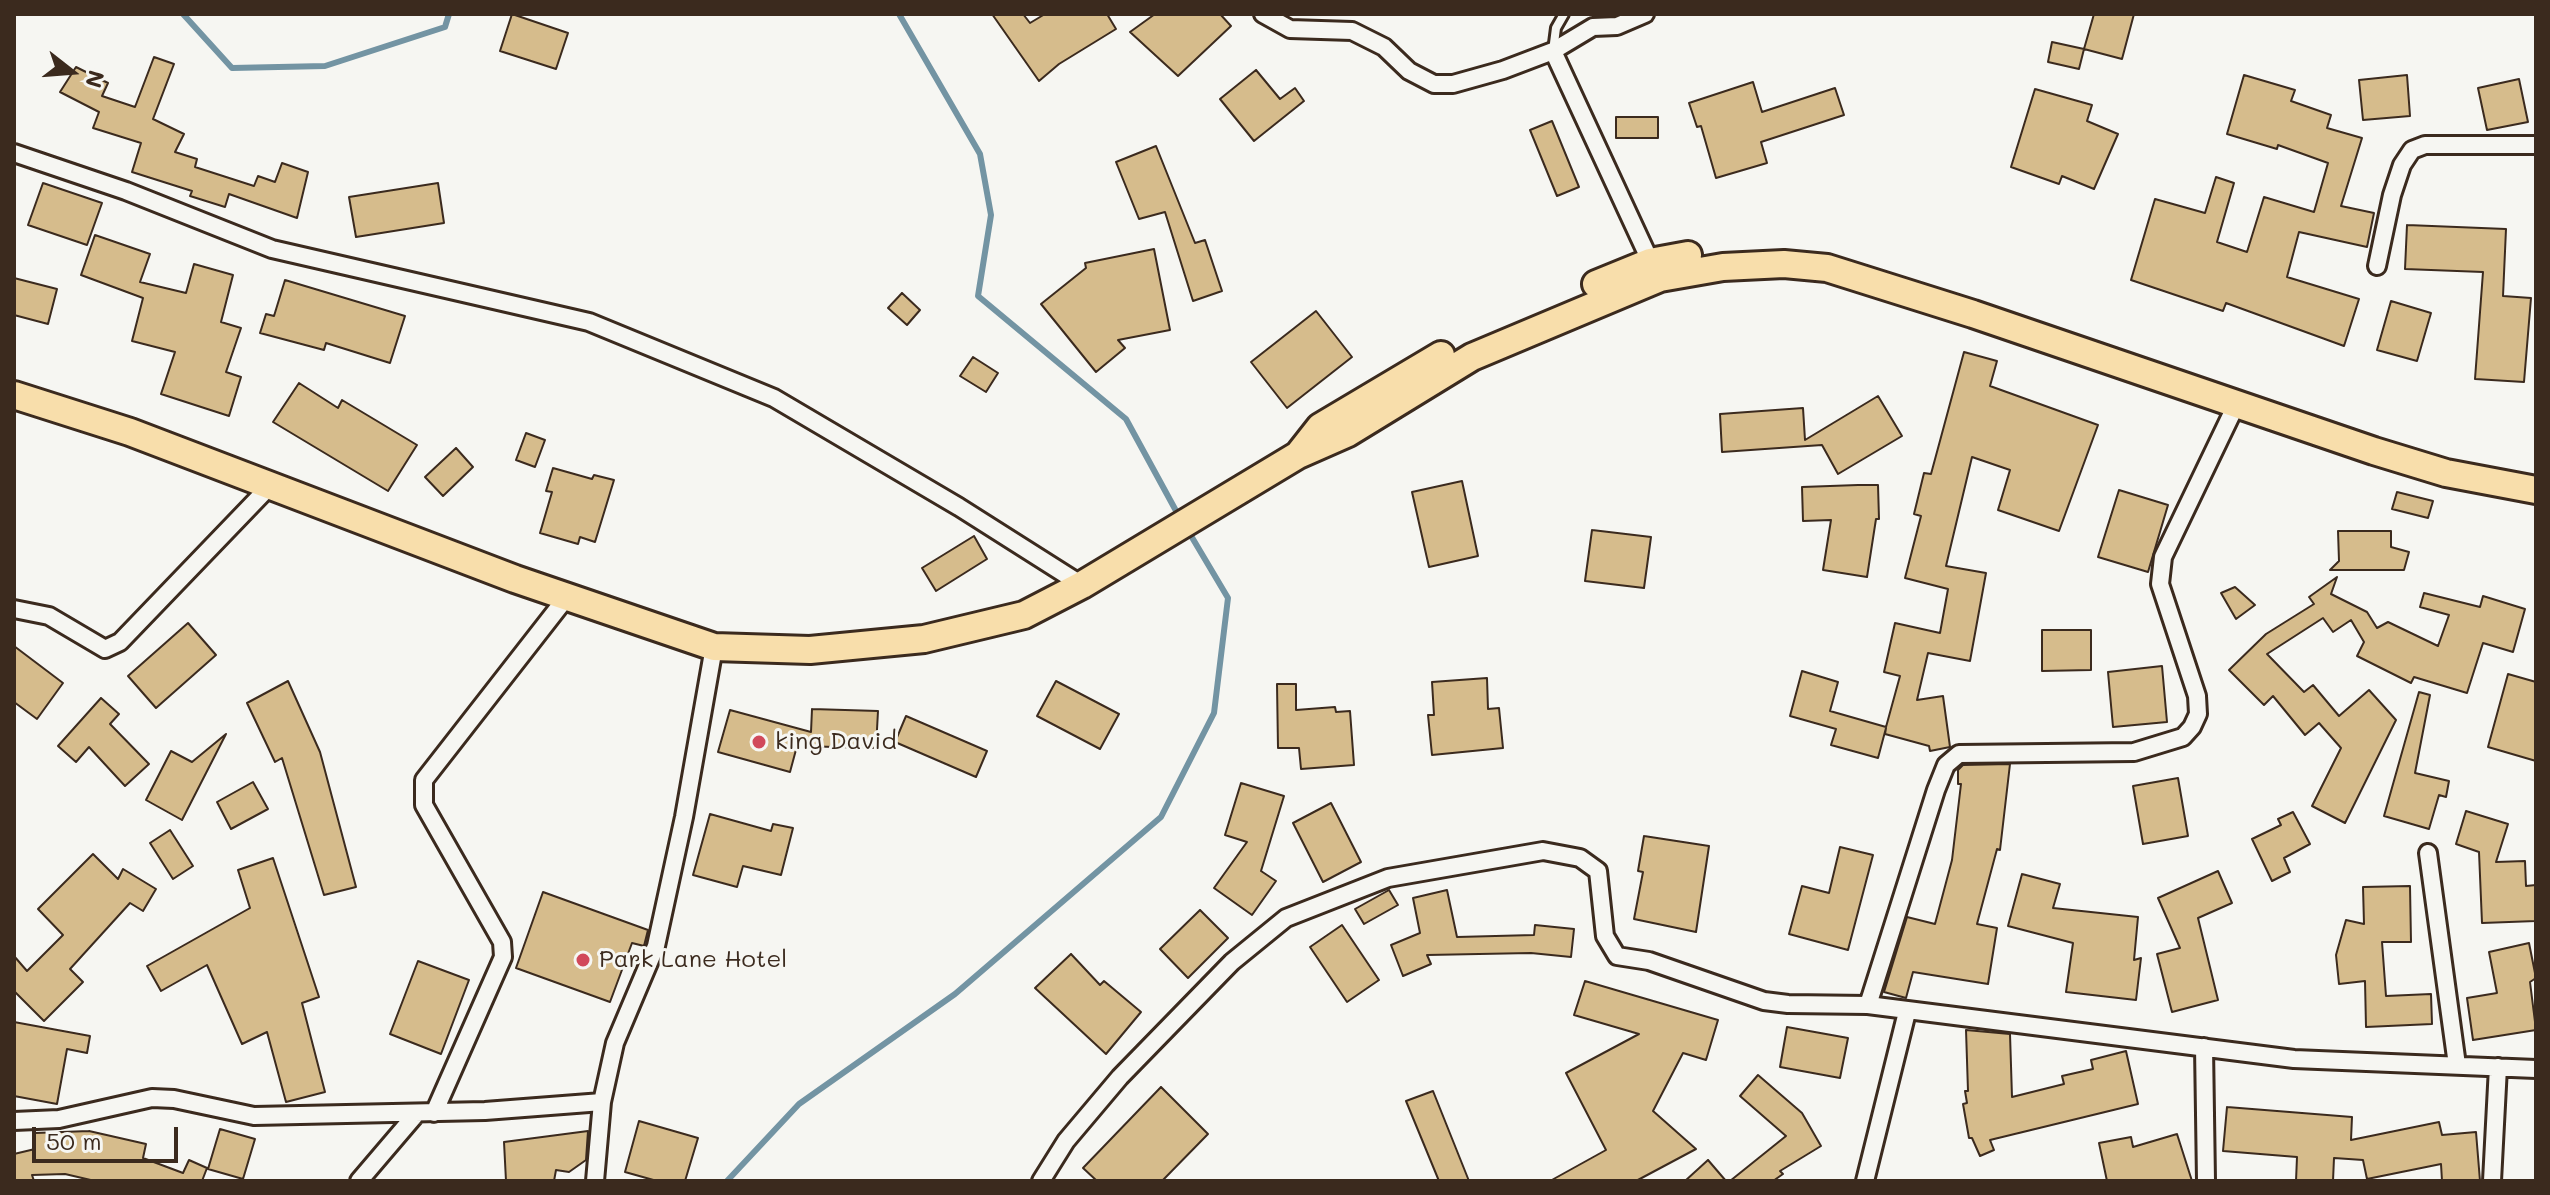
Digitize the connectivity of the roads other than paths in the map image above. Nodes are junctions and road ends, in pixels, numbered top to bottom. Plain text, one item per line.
1 (1263, 14) edge
2 (1564, 14) edge
3 (1645, 14) edge
4 (1553, 51) junction
5 (2536, 145) edge
6 (14, 153) edge
7 (2377, 266) dead end
8 (1655, 270) junction
9 (2082, 342) junction
10 (14, 395) edge
11 (2236, 405) junction
12 (2536, 473) edge
13 (268, 488) junction
14 (2536, 490) edge
15 (1082, 585) junction
16 (566, 598) junction
17 (14, 609) edge
18 (714, 647) junction
19 (2428, 853) dead end
20 (1868, 1005) junction
21 (1907, 1012) junction
22 (2204, 1047) junction
23 (2457, 1065) junction
24 (2498, 1067) junction
25 (2536, 1069) edge
26 (602, 1102) junction
27 (426, 1113) junction
28 (14, 1121) edge
29 (359, 1181) edge
30 (595, 1181) edge
31 (1041, 1181) edge
32 (1865, 1181) edge
33 (2206, 1181) edge
34 (2492, 1181) edge

1 - 4 street
2 - 4 lane
3 - 4 street
4 - 8 street
5 - 7 street
6 - 15 street
8 - 9 highway
8 - 15 highway
9 - 11 highway
9 - 12 highway
10 - 13 highway
11 - 14 highway
11 - 20 street
13 - 16 highway
13 - 17 street
15 - 18 highway
16 - 18 highway
16 - 27 street
18 - 26 street
19 - 23 street
20 - 21 street
20 - 31 street
21 - 22 street
21 - 32 street
22 - 23 street
22 - 33 street
23 - 24 street
24 - 25 street
24 - 34 street
26 - 27 street
26 - 30 street
27 - 28 street
27 - 29 street

